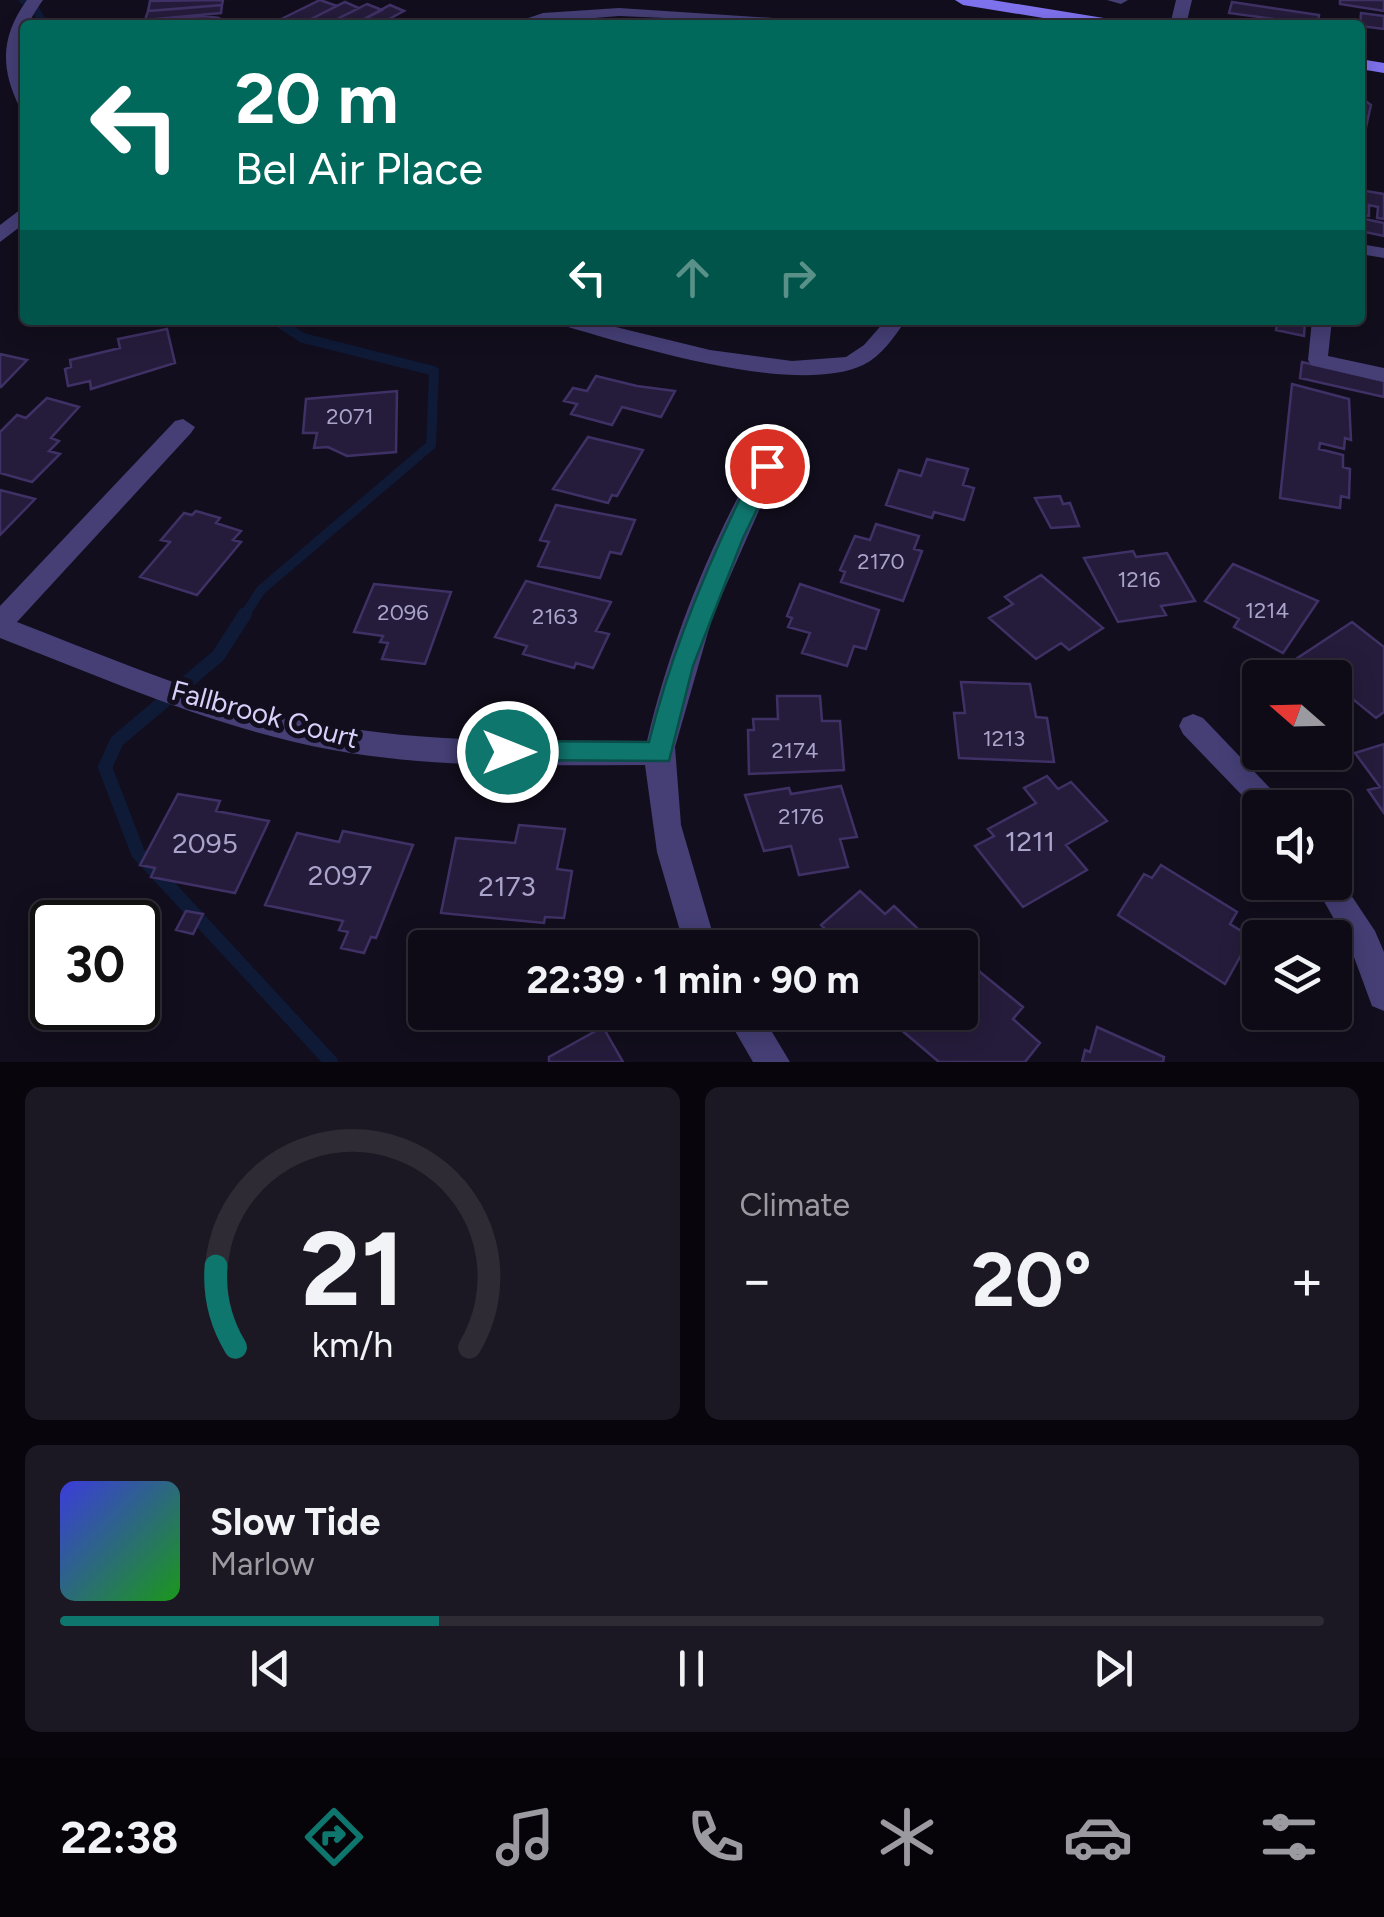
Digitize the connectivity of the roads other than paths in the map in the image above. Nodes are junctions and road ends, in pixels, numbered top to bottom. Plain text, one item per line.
1 (964, 0) edge
2 (649, 5) edge
3 (526, 20) edge
4 (777, 20) edge
5 (1086, 20) edge
6 (20, 27) edge
7 (20, 96) edge
8 (20, 217) edge
9 (0, 236) edge
10 (583, 325) edge
11 (892, 325) edge
12 (1322, 325) edge
13 (1384, 375) edge
14 (183, 427) dead end
15 (767, 466) dead end
16 (0, 625) edge
17 (1192, 726) dead end
18 (660, 753) junction
19 (1256, 790) edge
20 (1339, 900) edge
21 (694, 930) edge
22 (1384, 996) edge
23 (752, 1030) edge
24 (772, 1062) edge

1 - 5 main road
2 - 3 lane
2 - 4 lane
6 - 7 street
8 - 9 street
10 - 11 lane
12 - 13 lane
14 - 16 street, Fallbrook Court
15 - 18 street
16 - 18 street, Fallbrook Court
17 - 19 street
18 - 21 street
20 - 22 street
23 - 24 street

